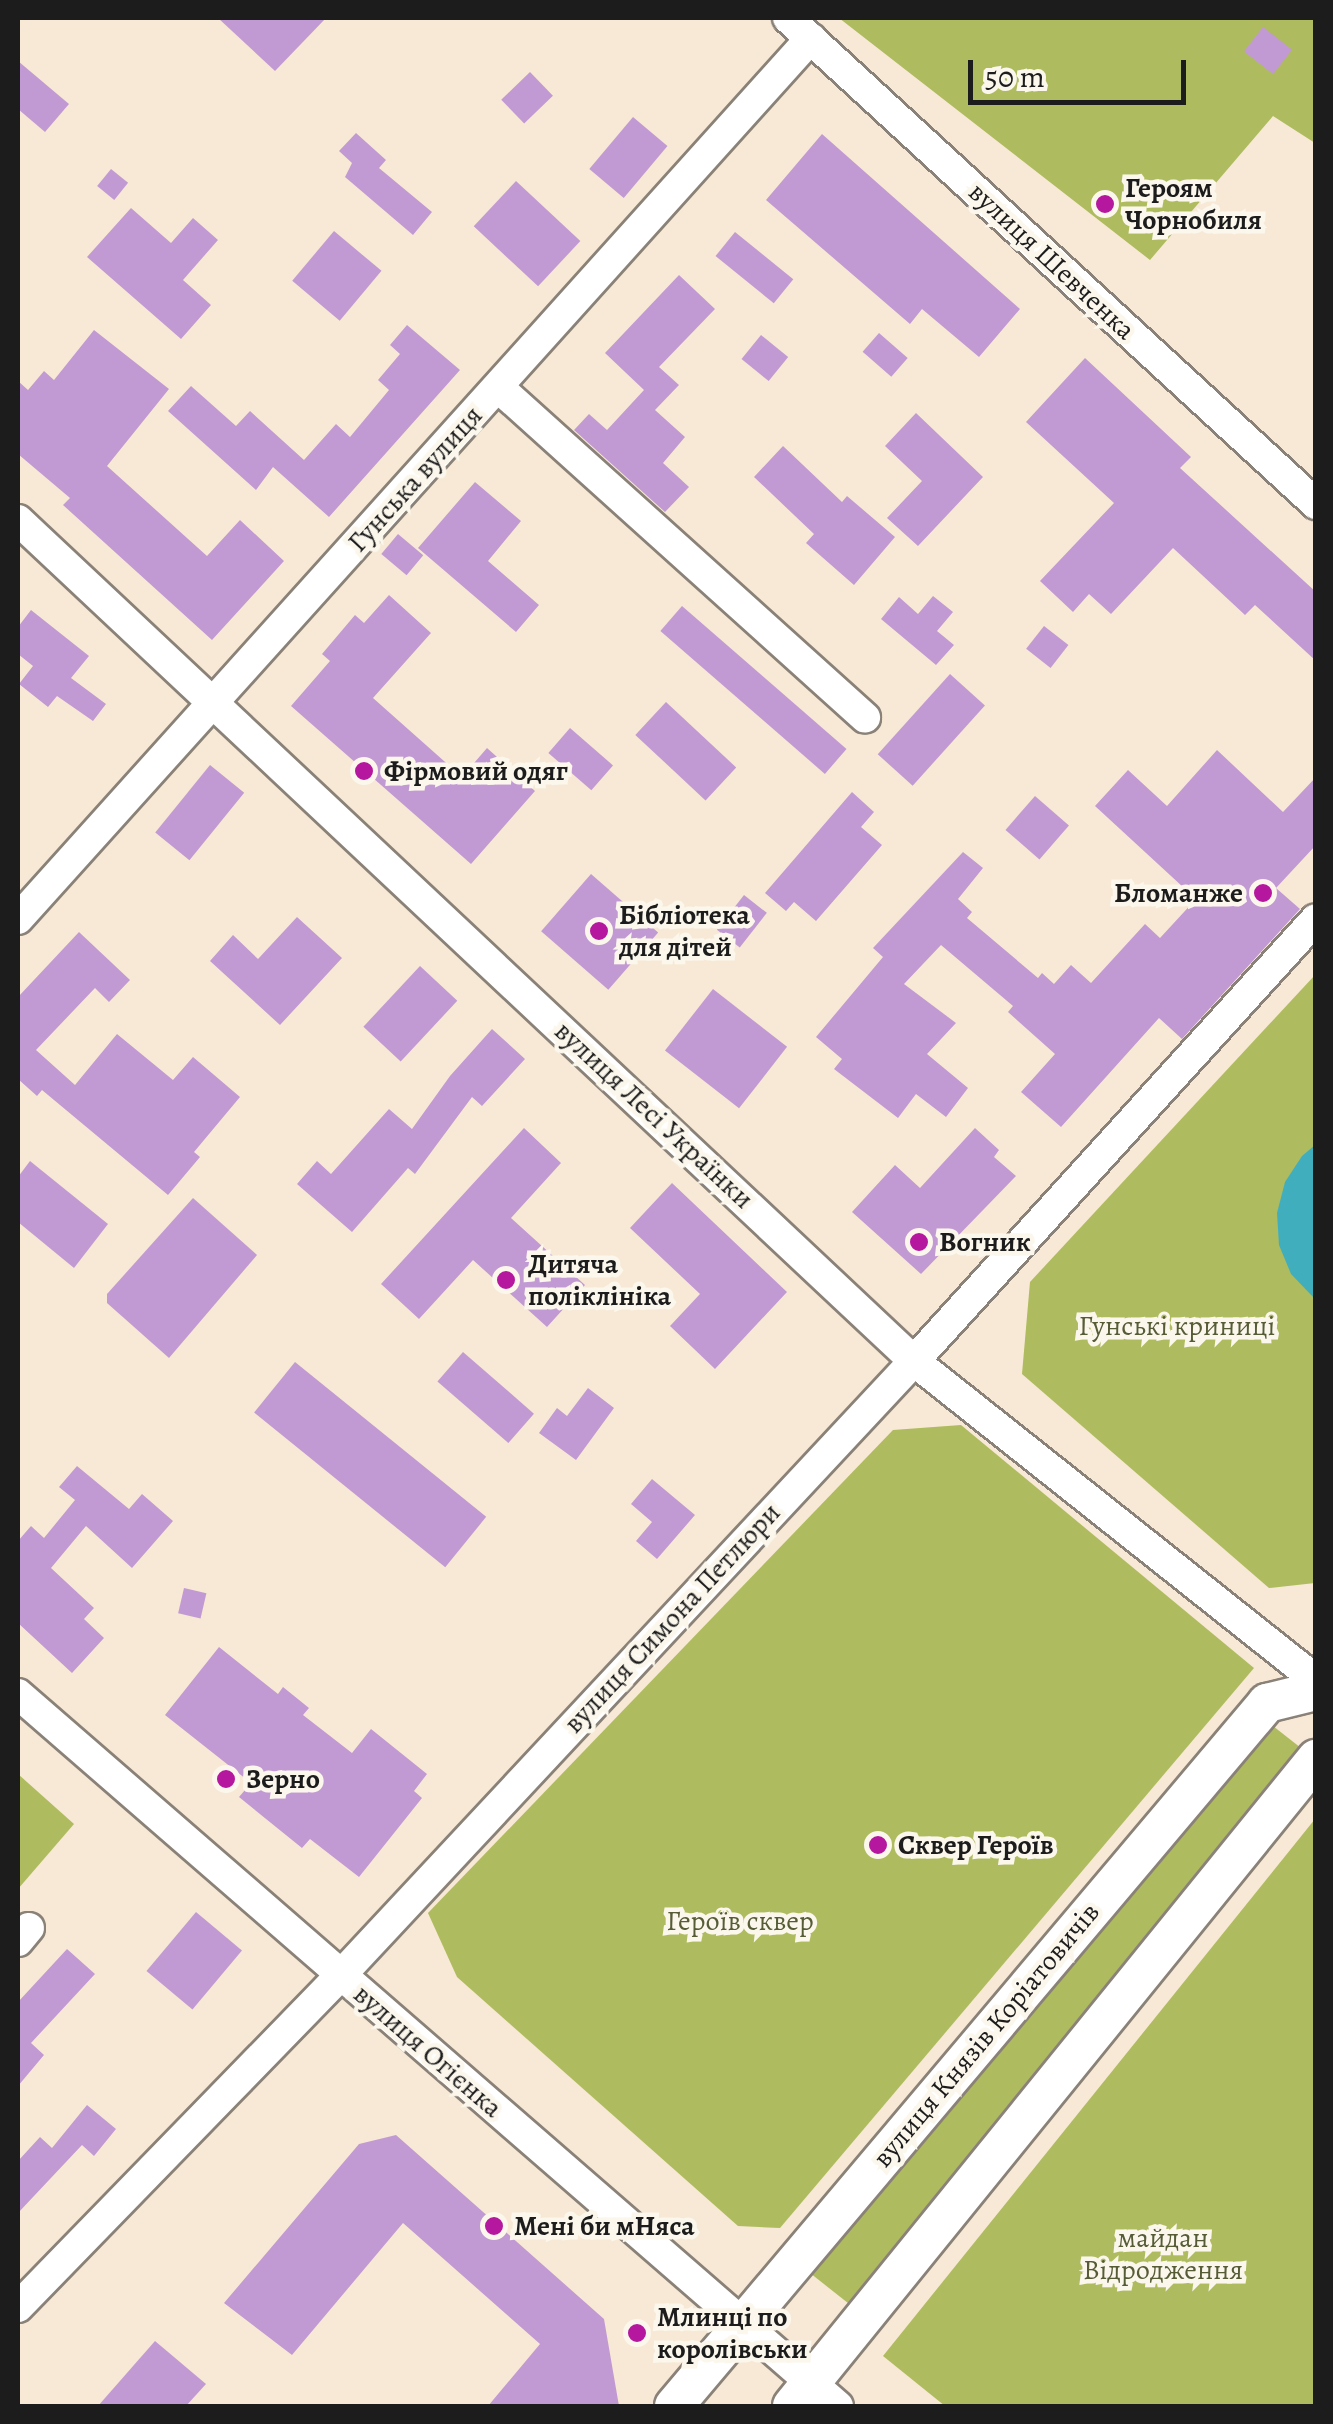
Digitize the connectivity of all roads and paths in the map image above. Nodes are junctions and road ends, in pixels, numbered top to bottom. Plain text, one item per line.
1 (800, 28) edge
2 (498, 387) junction
3 (1316, 504) edge
4 (18, 520) edge
5 (214, 701) junction
6 (865, 718) dead end
7 (18, 919) edge
8 (1316, 919) edge
9 (914, 1361) junction
10 (1316, 1680) edge
11 (1316, 1691) edge
12 (18, 1694) edge
13 (1316, 1759) edge
14 (341, 1975) junction
15 (18, 2307) edge
16 (741, 2325) junction
17 (814, 2399) edge
18 (674, 2406) edge

1 - 2 street, Гунська вулиця
1 - 3 street, вулиця Шевченка
2 - 5 street, Гунська вулиця
2 - 6 street
4 - 5 street, вулиця Лесі Українки
5 - 7 street, Гунська вулиця
5 - 9 street, вулиця Лесі Українки
8 - 9 street, вулиця Симона Петлюри
9 - 10 street, вулиця Лесі Українки
9 - 14 street, вулиця Симона Петлюри
11 - 16 main road, вулиця Князів Коріатовичів
12 - 14 street, вулиця Огієнка
13 - 17 main road
14 - 15 street, вулиця Симона Петлюри
14 - 16 street, вулиця Огієнка
16 - 17 street, вулиця Огієнка
16 - 18 main road, вулиця Князів Коріатовичів

